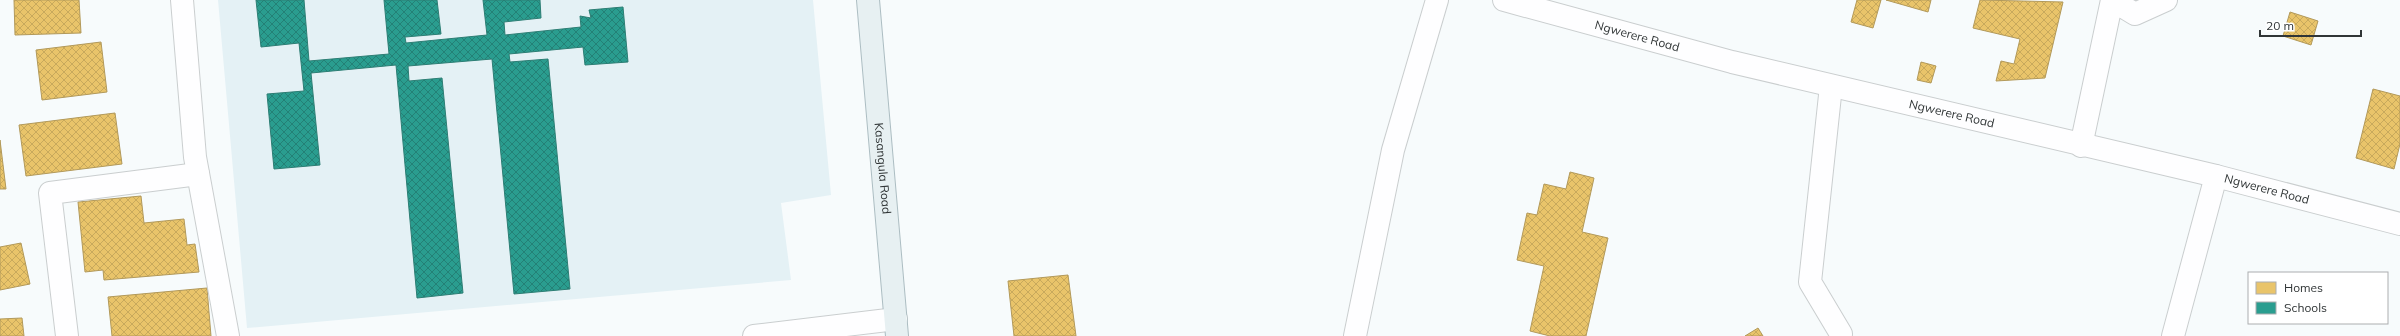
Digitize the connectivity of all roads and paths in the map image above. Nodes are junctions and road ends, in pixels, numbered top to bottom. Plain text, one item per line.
1 (182, 0) edge
2 (868, 0) edge
3 (1437, 0) edge
4 (1504, 0) edge
5 (2112, 0) edge
6 (2166, 0) edge
7 (1832, 86) junction
8 (2081, 146) junction
9 (198, 174) junction
10 (2216, 176) junction
11 (2400, 224) edge
12 (896, 327) edge
13 (1841, 334) dead end
14 (67, 336) edge
15 (228, 336) edge
16 (754, 336) edge
17 (1355, 336) edge
18 (2173, 336) edge

1 - 9 street
2 - 12 main road, Kasangula Road
3 - 17 street
4 - 7 street, Ngwerere Road
5 - 6 street
5 - 8 street
7 - 8 street, Ngwerere Road
7 - 13 street
8 - 10 street, Ngwerere Road
9 - 14 street
9 - 15 street
10 - 11 street, Ngwerere Road
10 - 18 street
12 - 16 street

